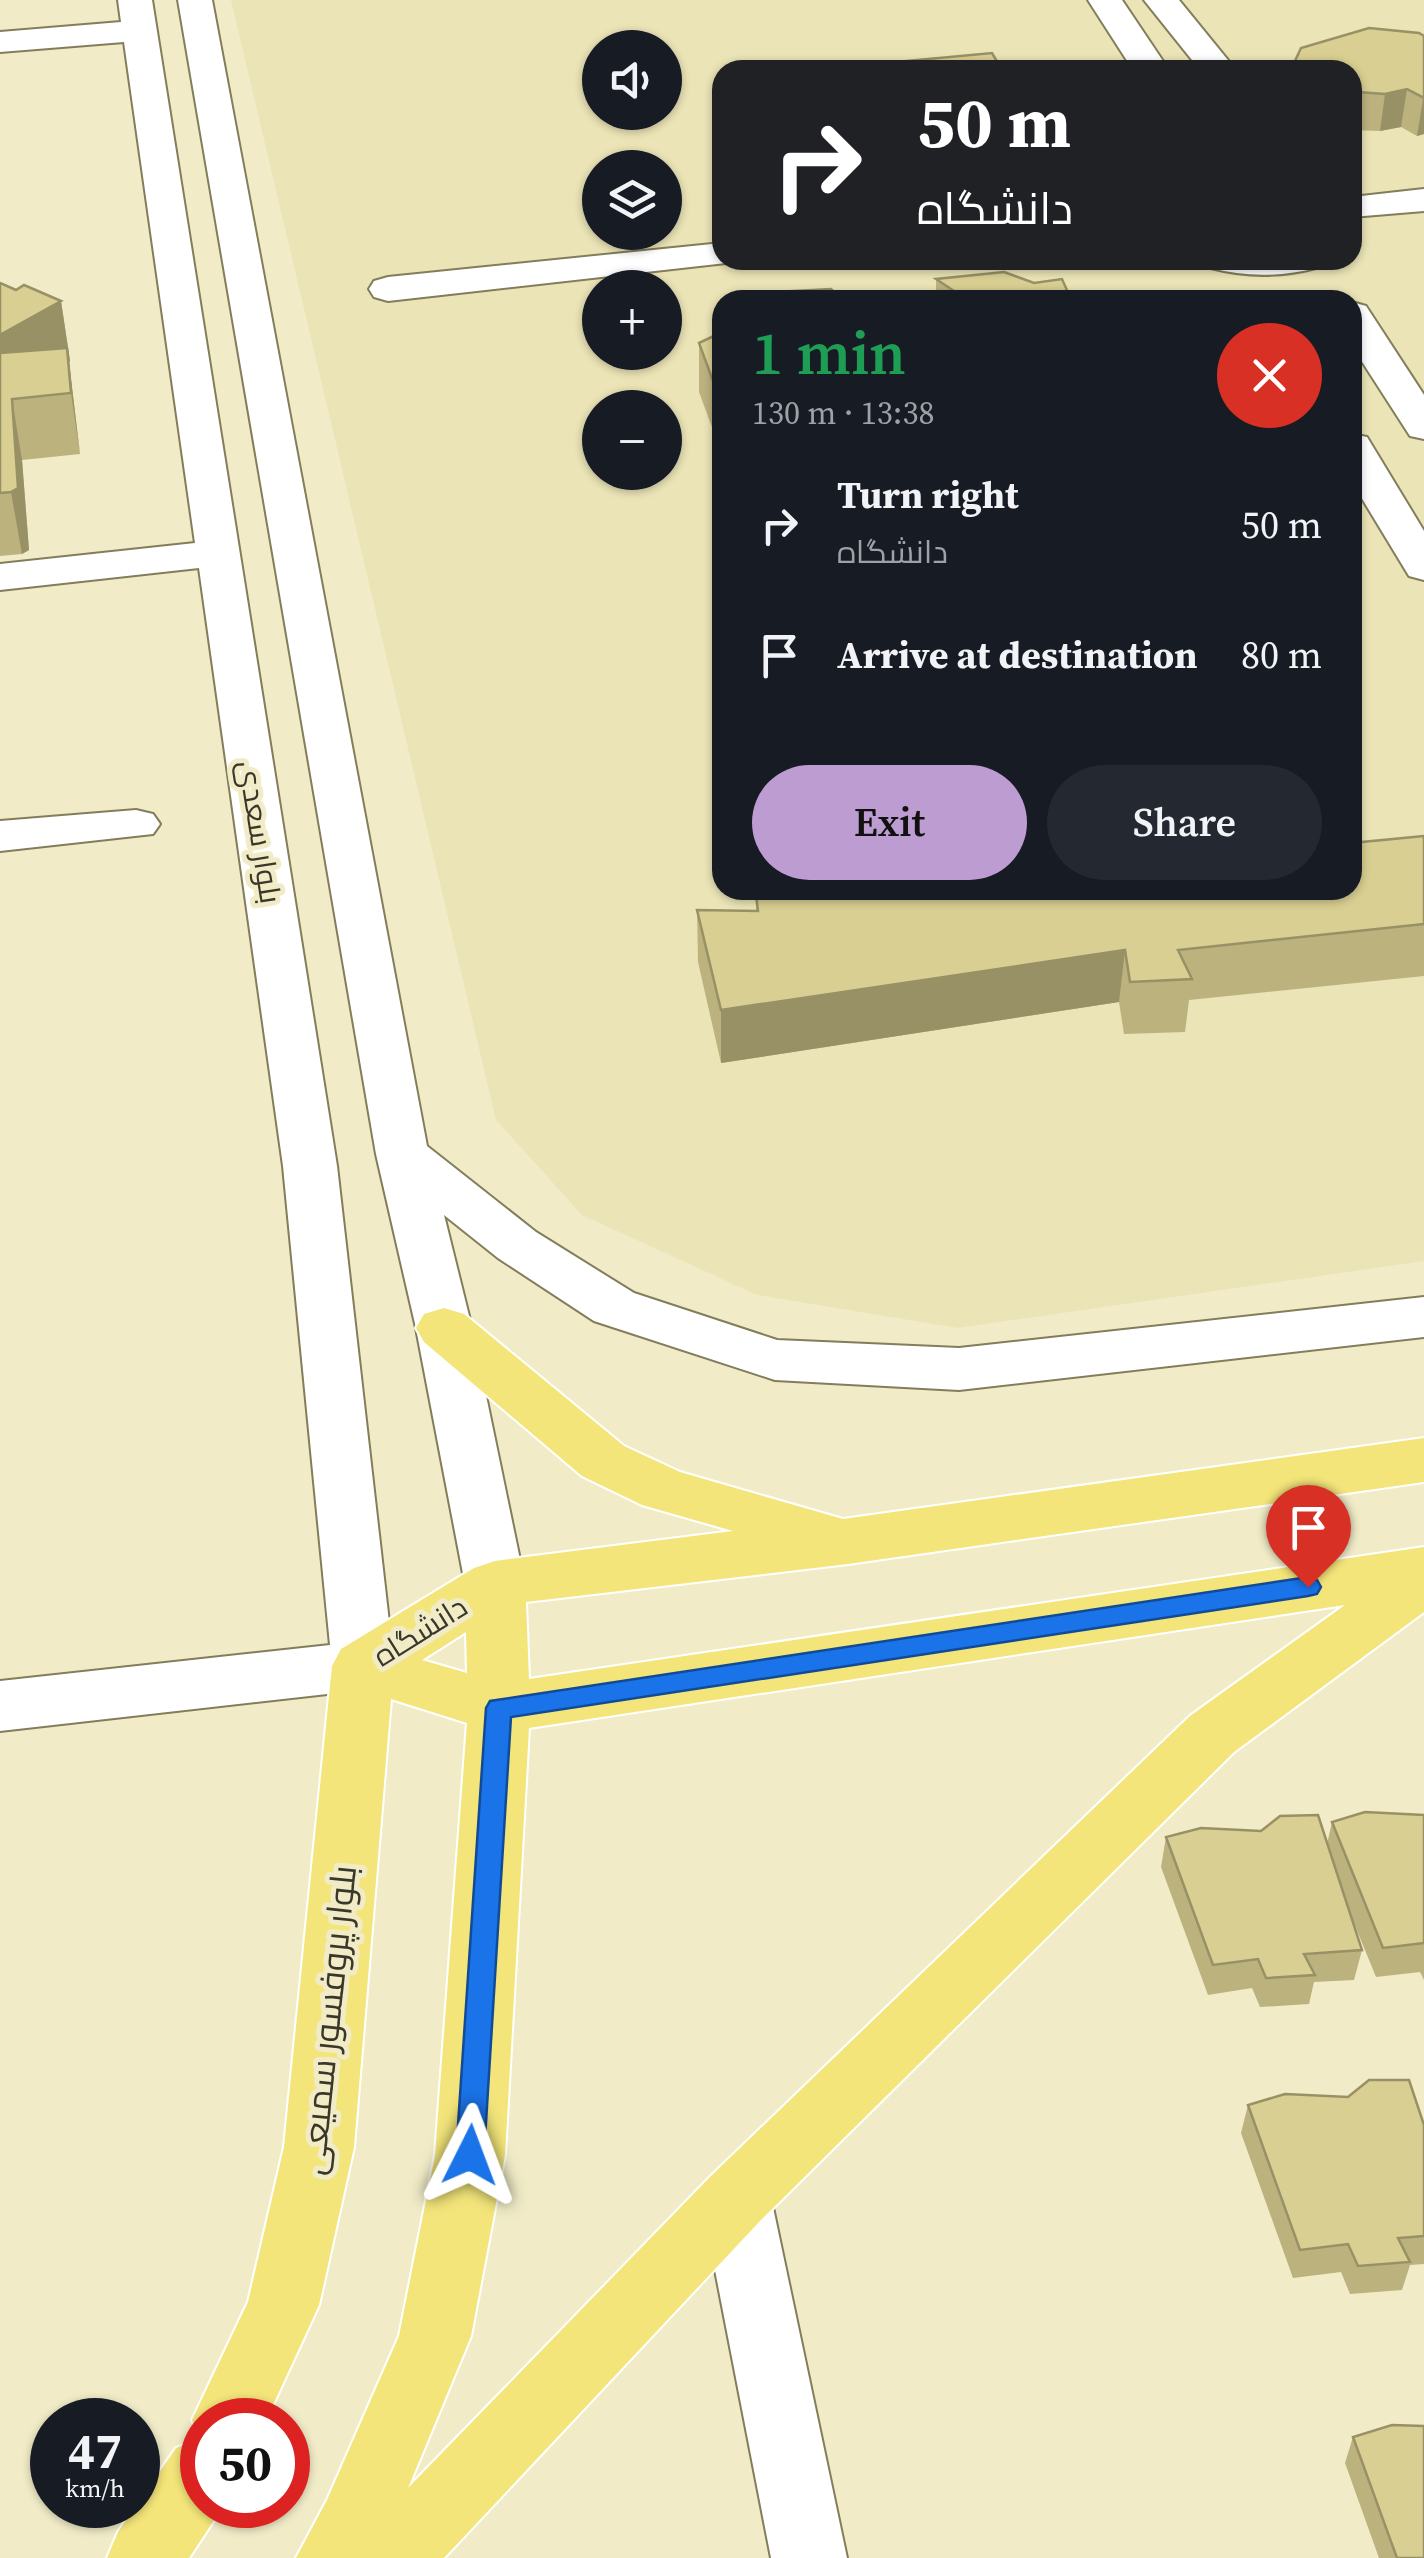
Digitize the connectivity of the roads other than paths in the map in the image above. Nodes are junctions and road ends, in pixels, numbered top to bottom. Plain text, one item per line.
1 (195, 0) edge
2 (1105, 0) edge
3 (1162, 0) edge
4 (137, 15) edge
5 (0, 42) edge
6 (1144, 60) edge
7 (1210, 60) edge
8 (1424, 200) edge
9 (1362, 212) edge
10 (712, 255) edge
11 (1237, 270) edge
12 (388, 289) dead end
13 (1259, 290) edge
14 (1362, 330) edge
15 (1424, 427) edge
16 (1362, 463) edge
17 (218, 553) junction
18 (1424, 567) edge
19 (0, 578) edge
20 (136, 824) dead end
21 (0, 836) edge
22 (402, 1154) junction
23 (1424, 1318) edge
24 (444, 1328) junction
25 (1424, 1460) edge
26 (848, 1541) junction
27 (1424, 1570) edge
28 (1424, 1580) edge
29 (494, 1584) junction
30 (363, 1666) junction
31 (0, 1706) edge
32 (499, 1708) junction
33 (736, 2198) junction
34 (240, 2398) edge
35 (180, 2506) edge
36 (145, 2558) edge
37 (334, 2558) edge
38 (392, 2558) edge
39 (809, 2558) edge

1 - 22 street
2 - 6 street
3 - 7 street
4 - 5 street
4 - 17 street, بلوار سعدی
8 - 9 street
10 - 12 street
11 - 13 street
14 - 15 street
16 - 18 street
17 - 19 street
17 - 30 street, بلوار سعدی
20 - 21 street
22 - 23 street
22 - 24 street
24 - 26 main road
24 - 29 street
25 - 26 main road, دانشگاه
26 - 29 main road, دانشگاه
27 - 32 main road, دانشگاه
28 - 33 main road
29 - 30 main road, دانشگاه
29 - 32 main road
30 - 31 street
30 - 32 main road, دانشگاه
30 - 34 main road, بلوار پروفسور سمیعی
32 - 37 main road
33 - 38 main road
33 - 39 street
35 - 36 main road

